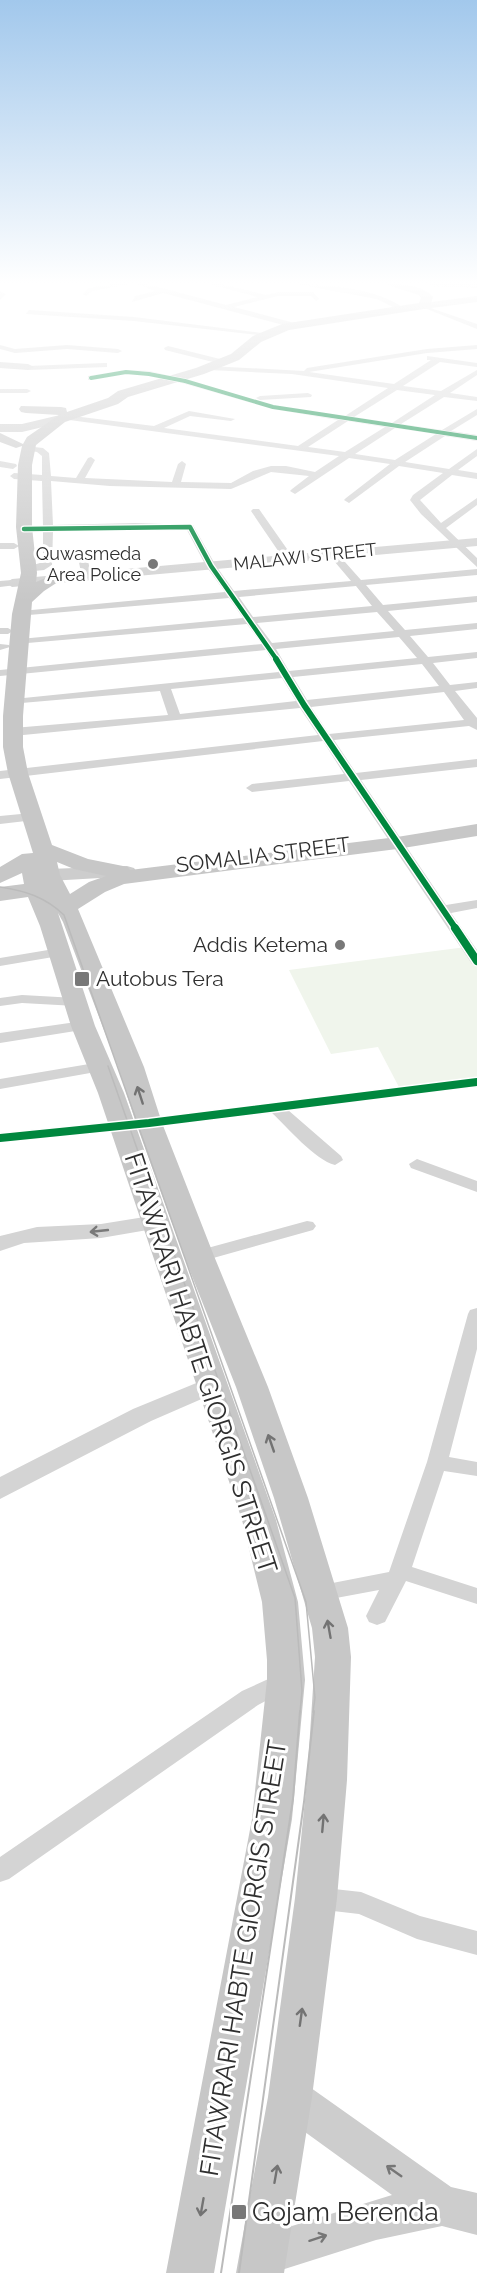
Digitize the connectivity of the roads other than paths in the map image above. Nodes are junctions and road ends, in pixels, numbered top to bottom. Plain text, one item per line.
1 (137, 390) edge
2 (218, 390) edge
3 (392, 390) edge
4 (412, 390) edge
5 (450, 390) edge
6 (0, 391) edge
7 (27, 391) dead end
8 (123, 394) junction
9 (444, 394) junction
10 (308, 395) dead end
11 (244, 399) junction
12 (477, 399) edge
13 (26, 409) dead end
14 (477, 411) edge
15 (61, 415) junction
16 (89, 416) junction
17 (345, 418) junction
18 (231, 419) dead end
19 (0, 422) edge
20 (393, 425) junction
21 (0, 428) edge
22 (155, 429) junction
23 (445, 433) junction
24 (0, 436) edge
25 (477, 438) edge
26 (24, 441) junction
27 (299, 449) junction
28 (477, 452) edge
29 (348, 455) junction
30 (91, 460) dead end
31 (397, 463) junction
32 (182, 464) dead end
33 (13, 471) edge
34 (450, 471) junction
35 (316, 475) junction
36 (477, 476) edge
37 (45, 478) junction
38 (79, 481) junction
39 (175, 485) junction
40 (295, 492) dead end
41 (349, 500) dead end
42 (477, 501) edge
43 (256, 512) dead end
44 (442, 527) junction
45 (50, 528) junction
46 (24, 529) junction
47 (477, 542) edge
48 (458, 544) junction
49 (7, 546) edge
50 (123, 555) dead end
51 (334, 555) junction
52 (289, 559) junction
53 (477, 564) edge
54 (211, 566) junction
55 (477, 572) edge
56 (19, 578) edge
57 (87, 578) junction
58 (57, 580) junction
59 (360, 583) junction
60 (230, 594) junction
61 (477, 599) edge
62 (22, 607) junction
63 (381, 608) junction
64 (250, 620) junction
65 (477, 626) edge
66 (402, 633) junction
67 (270, 648) junction
68 (5, 655) edge
69 (477, 655) edge
70 (426, 661) junction
71 (286, 674) junction
72 (477, 685) edge
73 (165, 688) junction
74 (448, 689) junction
75 (14, 702) junction
76 (304, 705) junction
77 (175, 718) junction
78 (475, 724) edge
79 (13, 732) junction
80 (325, 737) junction
81 (0, 753) edge
82 (477, 763) edge
83 (7, 774) edge
84 (353, 778) junction
85 (252, 788) dead end
86 (10, 819) edge
87 (477, 828) edge
88 (395, 841) junction
89 (116, 873) junction
90 (0, 876) edge
91 (0, 881) edge
92 (44, 881) junction
93 (0, 895) edge
94 (477, 904) edge
95 (442, 910) junction
96 (60, 952) junction
97 (477, 960) edge
98 (0, 962) edge
99 (0, 1002) edge
100 (76, 1002) junction
101 (83, 1026) junction
102 (0, 1038) edge
103 (101, 1066) junction
104 (477, 1082) edge
105 (0, 1084) edge
106 (274, 1106) junction
107 (136, 1124) junction
108 (0, 1138) edge
109 (335, 1160) dead end
110 (417, 1164) dead end
111 (477, 1187) edge
112 (157, 1222) junction
113 (307, 1226) dead end
114 (0, 1244) edge
115 (199, 1256) junction
116 (477, 1314) edge
117 (211, 1385) junction
118 (437, 1462) junction
119 (477, 1469) edge
120 (0, 1489) edge
121 (398, 1575) junction
122 (320, 1593) junction
123 (477, 1596) edge
124 (377, 1616) dead end
125 (286, 1680) junction
126 (0, 1871) edge
127 (316, 1898) junction
128 (477, 1943) edge
129 (290, 2097) junction
130 (459, 2209) edge
131 (261, 2264) edge
132 (190, 2273) edge

1 - 8 main road
2 - 11 street
3 - 17 street
4 - 9 street
5 - 9 street
6 - 7 street
8 - 15 main road
8 - 16 main road
9 - 12 street
9 - 20 street
10 - 11 street
11 - 17 street
13 - 15 main road
14 - 23 street
15 - 16 main road
15 - 19 main road
15 - 26 main road
16 - 22 street
17 - 20 street
17 - 27 street
18 - 22 street
20 - 23 street
20 - 29 street
21 - 26 main road
22 - 27 street
23 - 25 street
23 - 31 street
24 - 26 main road
26 - 33 main road
26 - 37 street
27 - 29 street
28 - 34 street
29 - 31 street
29 - 35 street
30 - 38 street
31 - 34 street
31 - 41 street
32 - 39 street
33 - 37 street
33 - 46 main road
33 - 49 main road
34 - 36 street
34 - 44 street
35 - 39 street
35 - 40 street
37 - 38 street
37 - 45 street
38 - 39 street
42 - 44 street
43 - 52 street
44 - 48 street
45 - 46 street
45 - 54 street
45 - 56 street
46 - 56 main road
47 - 48 street, MALAWI STREET
48 - 51 street, MALAWI STREET
48 - 53 street
49 - 56 main road
50 - 57 street
51 - 52 street, MALAWI STREET
51 - 59 street
52 - 54 street, MALAWI STREET
54 - 57 street, MALAWI STREET
54 - 60 street
55 - 59 street
56 - 58 main road
56 - 62 main road
56 - 68 main road
57 - 58 street, MALAWI STREET
58 - 62 main road
59 - 60 street
59 - 63 street
60 - 62 street
60 - 64 street
61 - 63 street
62 - 68 main road
63 - 64 street
63 - 66 street
64 - 67 street
64 - 68 street
65 - 66 street
66 - 67 street
66 - 70 street
67 - 68 street
67 - 71 street
68 - 75 main road
69 - 70 street
70 - 71 street
70 - 74 street
71 - 73 street
71 - 76 street
72 - 74 street
73 - 75 street
73 - 77 street
74 - 76 street
74 - 78 street
75 - 79 main road
76 - 77 street
76 - 80 street
77 - 79 street
78 - 80 street
79 - 83 main road
80 - 83 street
80 - 84 street
81 - 83 main road, FITAWRARI HABTE GIORGIS STREET
82 - 84 street
83 - 86 main road, FITAWRARI HABTE GIORGIS STREET
83 - 92 main road
84 - 85 street
84 - 88 street
86 - 92 main road, FITAWRARI HABTE GIORGIS STREET
87 - 88 main road
88 - 89 main road, SOMALIA STREET
88 - 92 main road
88 - 95 street
89 - 92 main road, SOMALIA STREET
89 - 92 main road
90 - 92 main road
91 - 92 main road
92 - 93 main road
92 - 96 main road, FITAWRARI HABTE GIORGIS STREET
107 -> 92 main road
94 - 95 street
95 - 97 street
96 - 98 street
96 - 100 main road, FITAWRARI HABTE GIORGIS STREET
99 - 100 street
100 - 101 main road, FITAWRARI HABTE GIORGIS STREET
101 - 102 street
101 - 103 main road, FITAWRARI HABTE GIORGIS STREET
103 - 105 street
103 - 107 main road, FITAWRARI HABTE GIORGIS STREET
104 - 106 street
106 - 107 street
106 - 109 street
107 - 108 street
107 - 112 main road, FITAWRARI HABTE GIORGIS STREET
107 - 115 main road
110 - 111 street
112 -> 114 street
112 - 117 main road, FITAWRARI HABTE GIORGIS STREET
113 - 115 street
122 -> 115 main road
116 - 118 street
117 - 120 street
117 - 125 main road, FITAWRARI HABTE GIORGIS STREET
118 - 119 street
118 - 121 street
121 - 122 street
121 - 123 street
121 - 124 street
127 -> 122 main road
125 - 126 street
125 -> 132 main road, FITAWRARI HABTE GIORGIS STREET
127 - 128 street
129 -> 127 main road
130 -> 129 main road
131 -> 129 main road
131 -> 130 main road

